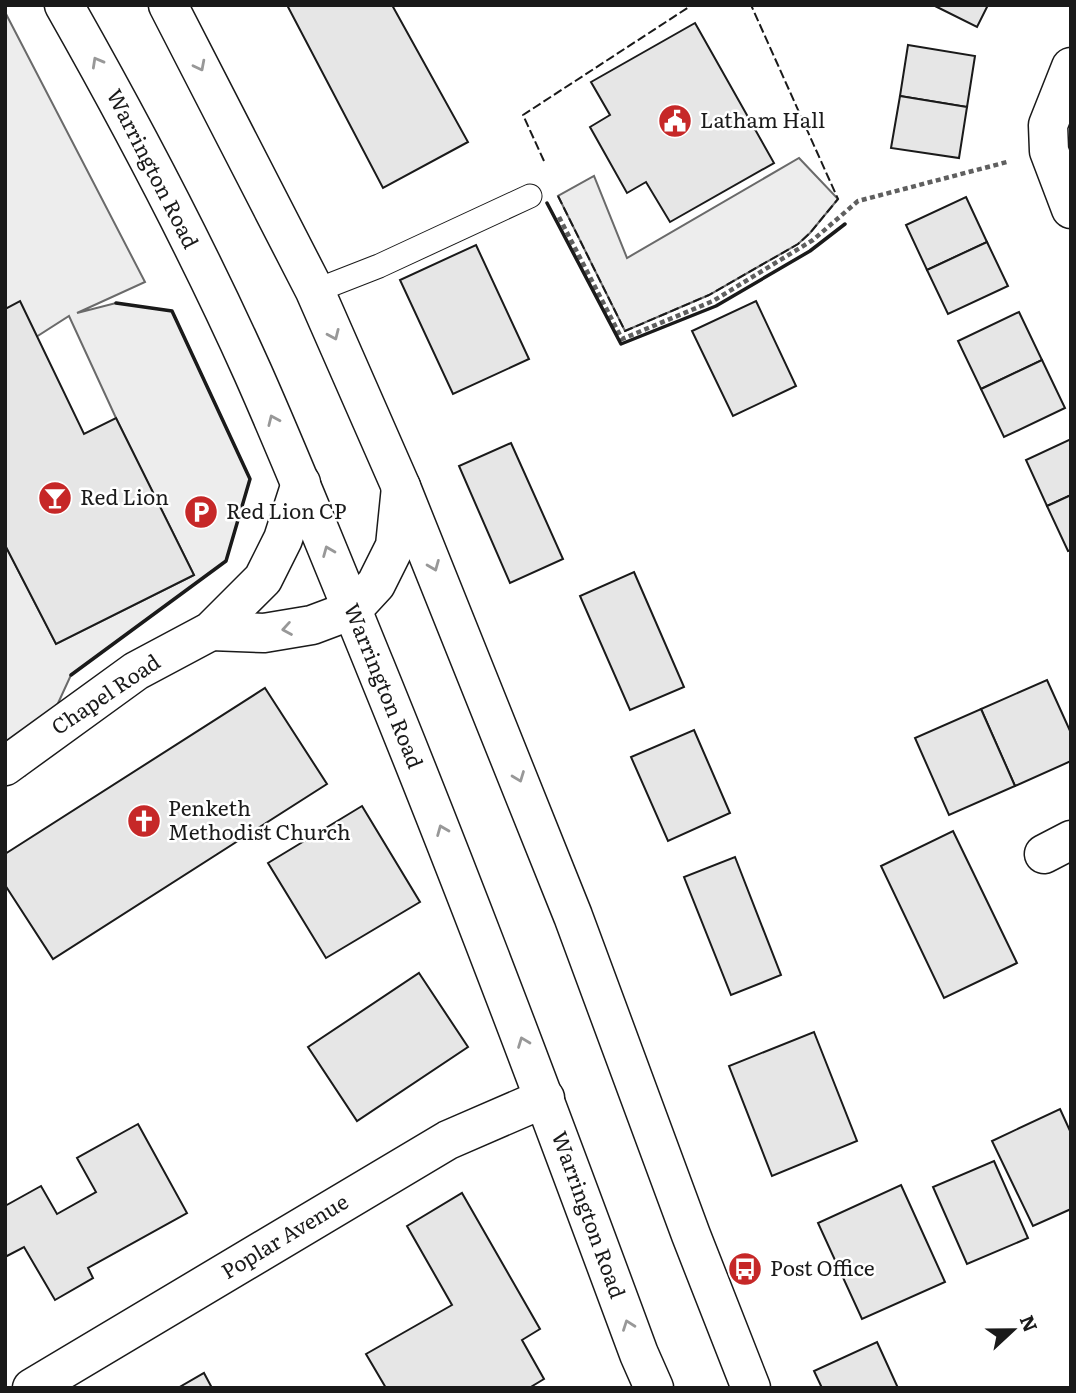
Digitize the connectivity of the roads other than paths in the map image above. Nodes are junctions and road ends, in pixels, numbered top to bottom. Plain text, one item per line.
1 (64, 5) edge
2 (168, 5) edge
3 (1071, 67) edge
4 (530, 196) road end
5 (1071, 209) edge
6 (315, 291) junction
7 (300, 483) junction
8 (401, 487) junction
9 (352, 610) junction
10 (211, 631) junction
11 (5, 766) edge
12 (545, 1098) junction
13 (32, 1388) edge
14 (654, 1388) edge
15 (751, 1388) edge

7 -> 1 main road, Warrington Road
2 -> 6 main road
3 - 5 main road
4 - 6 lane
6 -> 8 main road
9 -> 7 main road, Warrington Road
7 - 10 main road, Chapel Road
8 - 9 main road
8 -> 15 main road
9 -> 10 main road
12 -> 9 main road, Warrington Road
10 - 11 main road, Chapel Road
12 - 13 main road, Poplar Avenue
14 -> 12 main road, Warrington Road

